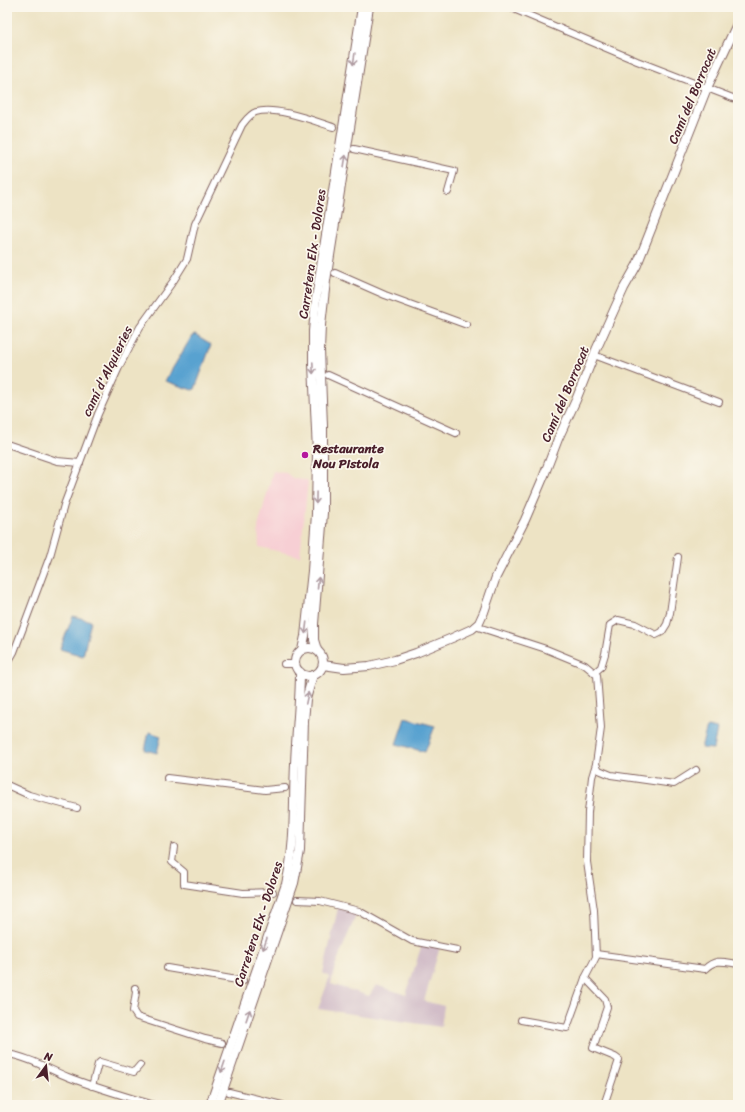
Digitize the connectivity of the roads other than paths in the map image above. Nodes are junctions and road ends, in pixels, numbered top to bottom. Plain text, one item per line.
1 (362, 7) edge
2 (369, 7) edge
3 (508, 7) edge
4 (738, 22) edge
5 (707, 88) junction
6 (738, 100) edge
7 (333, 127) dead end
8 (354, 149) dead end
9 (448, 192) dead end
10 (335, 273) dead end
11 (467, 325) dead end
12 (594, 355) junction
13 (328, 375) dead end
14 (719, 402) dead end
15 (456, 433) dead end
16 (7, 444) edge
17 (80, 463) junction
18 (678, 556) dead end
19 (476, 626) junction
20 (302, 650) junction
21 (317, 650) junction
22 (7, 664) edge
23 (284, 664) dead end
24 (295, 664) junction
25 (323, 665) junction
26 (300, 672) junction
27 (594, 673) junction
28 (313, 676) junction
29 (596, 764) junction
30 (696, 770) dead end
31 (167, 778) dead end
32 (7, 785) edge
33 (285, 788) dead end
34 (77, 808) dead end
35 (174, 847) dead end
36 (273, 892) dead end
37 (297, 900) dead end
38 (457, 950) dead end
39 (596, 954) junction
40 (738, 964) edge
41 (167, 968) dead end
42 (585, 978) junction
43 (243, 981) dead end
44 (135, 988) dead end
45 (521, 1020) dead end
46 (222, 1043) dead end
47 (7, 1054) edge
48 (140, 1064) dead end
49 (92, 1086) junction
50 (229, 1092) dead end
51 (154, 1105) edge
52 (210, 1105) edge
53 (218, 1105) edge
54 (282, 1105) edge
55 (604, 1105) edge

1 -> 20 main road, Carretera Elx - Dolores
21 -> 2 main road, Carretera Elx - Dolores
3 - 5 street
4 - 5 main road, Camí del Borrocat
5 - 6 street
5 - 12 main road, Camí del Borrocat
7 - 17 street, camí d'Alquieries
8 - 9 street
10 - 11 street
12 - 14 street
12 - 19 main road, Camí del Borrocat
13 - 15 street
16 - 17 street
17 - 22 street, camí d'Alquieries
18 - 27 street
19 - 25 main road
19 - 27 street
20 - 21 main road
20 - 24 main road
21 - 25 main road
23 - 24 street
24 - 26 main road
25 - 28 main road
26 - 28 main road
26 -> 52 main road, Carretera Elx - Dolores
27 - 29 street
53 -> 28 main road, Carretera Elx - Dolores
29 - 30 street
29 - 39 street
31 - 33 street
32 - 34 street
35 - 36 street
37 - 38 street
39 - 40 street
39 - 42 street
41 - 43 street
42 - 45 street
42 - 55 street
44 - 46 street
47 - 49 street
48 - 49 street
49 - 51 street
50 - 54 street

